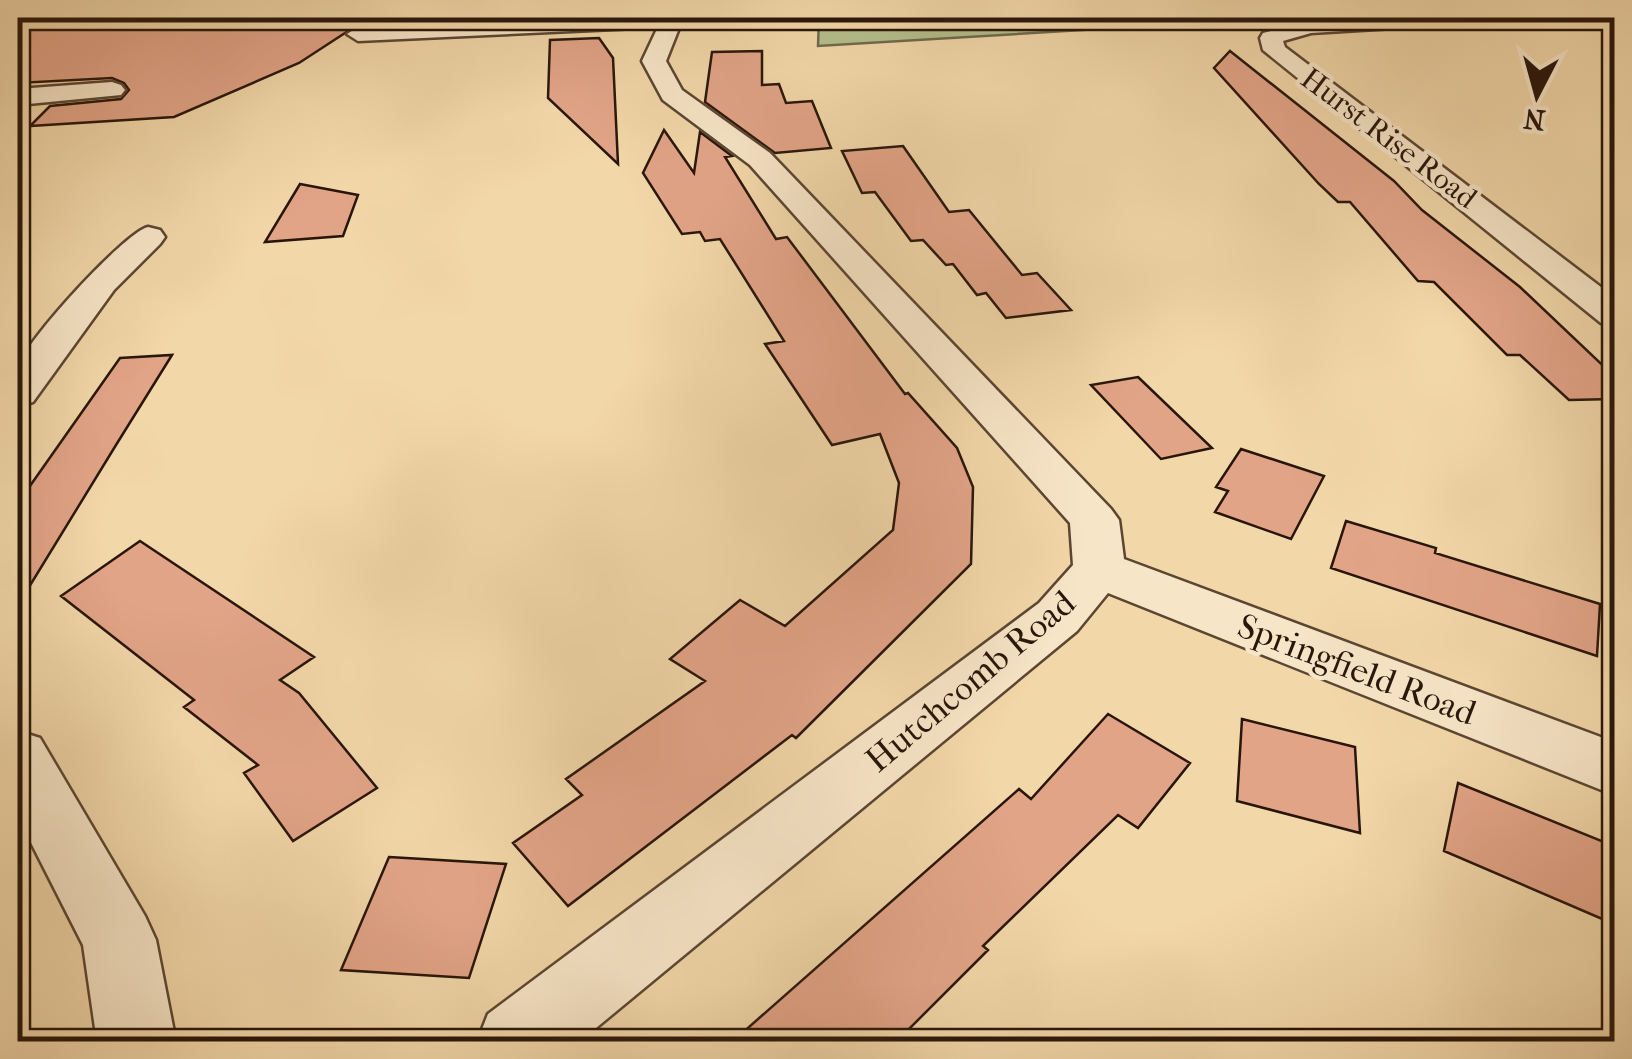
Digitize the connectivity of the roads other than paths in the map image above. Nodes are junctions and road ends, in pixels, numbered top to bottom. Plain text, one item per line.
1 (1460, 18) edge
2 (673, 19) edge
3 (358, 34) dead end
4 (112, 90) dead end
5 (18, 96) edge
6 (148, 237) dead end
7 (1614, 316) edge
8 (18, 393) edge
9 (1099, 568) junction
10 (18, 756) edge
11 (1614, 769) edge
12 (138, 1042) edge
13 (516, 1042) edge

1 - 7 street, Hurst Rise Road
2 - 3 street
2 - 9 street, Hutchcomb Road
4 - 5 street
6 - 8 street
9 - 11 street, Springfield Road
9 - 13 street, Hutchcomb Road
10 - 12 street

